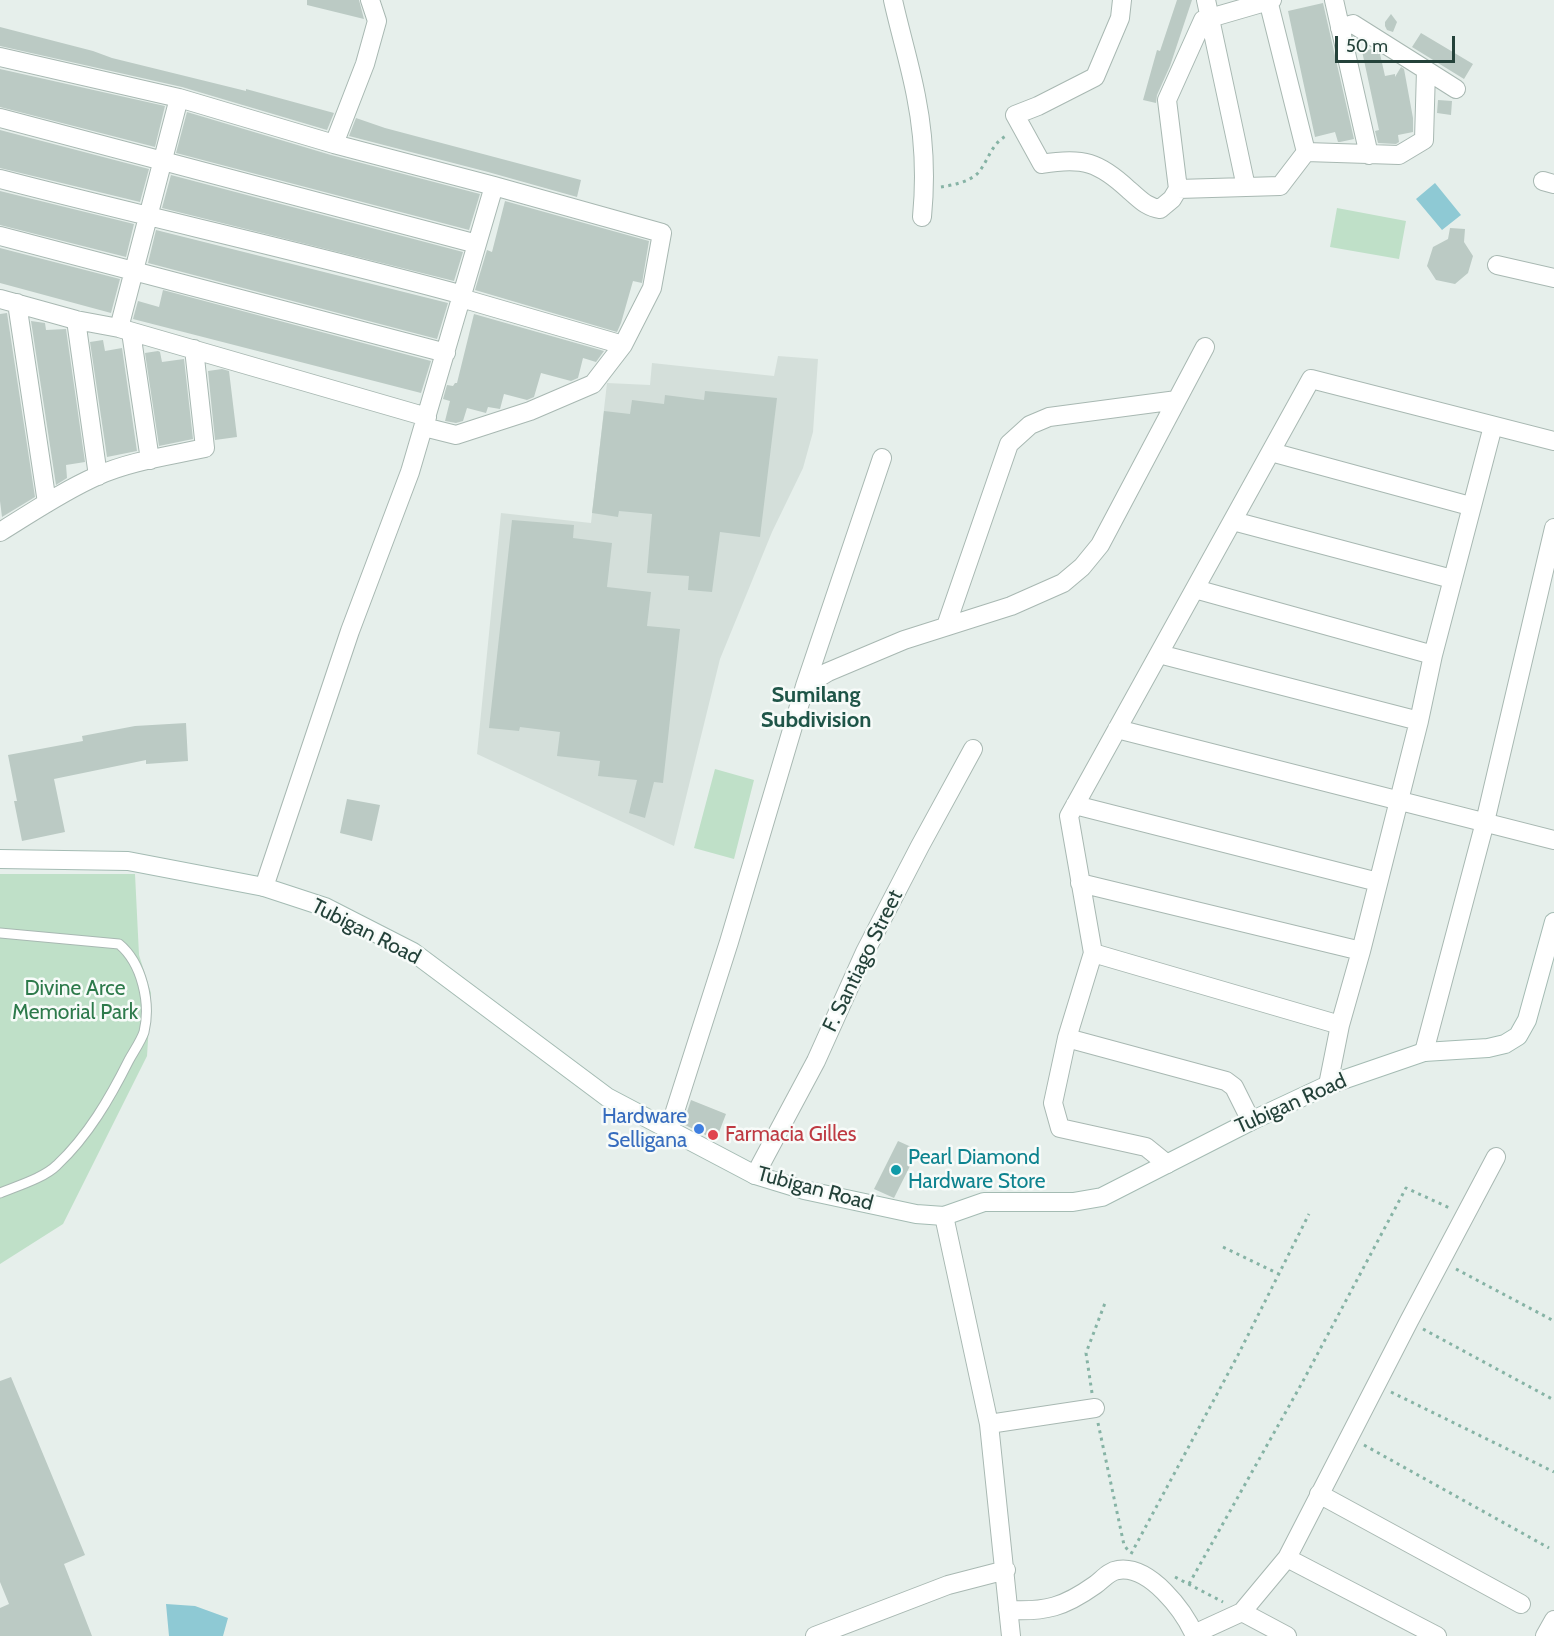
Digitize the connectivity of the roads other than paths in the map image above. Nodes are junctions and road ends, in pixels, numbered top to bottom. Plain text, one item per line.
1 (893, 0) edge
2 (1122, 0) edge
3 (1270, 0) edge
4 (1334, 0) edge
5 (377, 2) edge
6 (1208, 9) edge
7 (1340, 28) junction
8 (0, 57) edge
9 (1426, 70) junction
10 (1456, 89) dead end
11 (178, 98) junction
12 (0, 118) edge
13 (334, 144) junction
14 (1306, 152) junction
15 (1369, 155) junction
16 (163, 159) junction
17 (0, 179) edge
18 (494, 186) junction
19 (1246, 187) junction
20 (1178, 189) junction
21 (148, 217) junction
22 (922, 217) dead end
23 (0, 236) edge
24 (477, 244) junction
25 (1497, 265) dead end
26 (134, 270) junction
27 (1554, 278) edge
28 (462, 296) junction
29 (8, 301) edge
30 (76, 320) junction
31 (125, 330) junction
32 (623, 345) junction
33 (1205, 347) dead end
34 (194, 349) junction
35 (446, 353) junction
36 (1177, 400) junction
37 (426, 422) junction
38 (1492, 426) junction
39 (1554, 441) edge
40 (1271, 452) junction
41 (882, 458) dead end
42 (150, 460) junction
43 (98, 476) junction
44 (47, 503) junction
45 (1470, 506) junction
46 (1233, 521) junction
47 (1554, 528) edge
48 (0, 532) edge
49 (1452, 579) junction
50 (1195, 589) junction
51 (946, 626) junction
52 (1159, 654) junction
53 (1433, 655) junction
54 (805, 686) junction
55 (1419, 722) junction
56 (1118, 729) junction
57 (973, 749) dead end
58 (1399, 800) junction
59 (1075, 805) junction
60 (1485, 822) junction
61 (1554, 840) edge
62 (0, 859) edge
63 (1378, 882) junction
64 (1080, 883) junction
65 (264, 886) junction
66 (1554, 922) edge
67 (0, 933) edge
68 (1362, 951) junction
69 (1093, 953) junction
70 (1340, 1025) junction
71 (1067, 1038) junction
72 (1424, 1052) junction
73 (1328, 1085) junction
74 (1251, 1121) junction
75 (669, 1130) junction
76 (1496, 1157) dead end
77 (1167, 1164) junction
78 (755, 1175) junction
79 (0, 1193) edge
80 (944, 1216) junction
81 (1095, 1408) road end
82 (989, 1425) junction
83 (1319, 1494) junction
84 (1287, 1558) junction
85 (1006, 1570) junction
86 (1521, 1604) dead end
87 (1008, 1610) junction
88 (1242, 1612) junction
89 (1554, 1620) edge
90 (1194, 1635) edge
91 (815, 1636) edge
92 (1011, 1636) edge
93 (1287, 1636) edge
94 (1437, 1636) edge
95 (1545, 1636) edge

1 - 22 street
2 - 20 street
3 - 6 street
3 - 14 street
4 - 7 street
5 - 13 street
6 - 19 street
6 - 20 street
7 - 9 street
7 - 15 street
8 - 11 street
9 - 10 street
9 - 15 street
11 - 13 street
11 - 16 street
12 - 16 street
13 - 18 street
14 - 15 street
14 - 19 street
16 - 21 street
16 - 24 street
17 - 21 street
18 - 24 street
18 - 32 street
19 - 20 street
21 - 26 street
21 - 28 street
23 - 26 street
24 - 28 street
25 - 27 street
26 - 31 street
26 - 35 street
28 - 32 street
28 - 35 street
29 - 30 street
29 - 44 street
30 - 31 street
30 - 43 street
31 - 34 street
31 - 42 street
32 - 37 street
33 - 36 street
34 - 37 street
34 - 42 street
35 - 37 street
36 - 51 street
36 - 51 street
37 - 65 street
38 - 39 street
38 - 40 street
38 - 45 street
40 - 45 street
40 - 46 street
41 - 54 street
42 - 43 street
43 - 44 street
44 - 48 street
45 - 49 street
46 - 49 street
46 - 50 street
47 - 60 street
49 - 53 street
50 - 52 street
50 - 53 street
51 - 54 street
52 - 55 street
52 - 56 street
53 - 55 street
54 - 75 street
55 - 58 street
56 - 58 street
56 - 59 street
57 - 78 street, F. Santiago Street
58 - 60 street
58 - 63 street
59 - 63 street
59 - 64 street
60 - 61 street
60 - 72 street
62 - 65 street, Tubigan Road
63 - 68 street
64 - 68 street
64 - 69 street
65 - 75 street, Tubigan Road
66 - 72 street, Tubigan Road
67 - 79 lane
68 - 70 street
69 - 70 street
69 - 71 street
70 - 73 street
71 - 74 street
71 - 77 street
72 - 73 street, Tubigan Road
73 - 74 street, Tubigan Road
74 - 77 street, Tubigan Road
75 - 78 street, Tubigan Road
76 - 83 street
77 - 80 street, Tubigan Road
78 - 80 street, Tubigan Road
80 - 82 street
81 - 82 street
82 - 85 street
83 - 84 street
83 - 86 street
84 - 88 street
84 - 94 street
85 - 87 street
85 - 91 street
87 - 90 street
87 - 92 street
88 - 90 street
88 - 93 street
89 - 95 street

